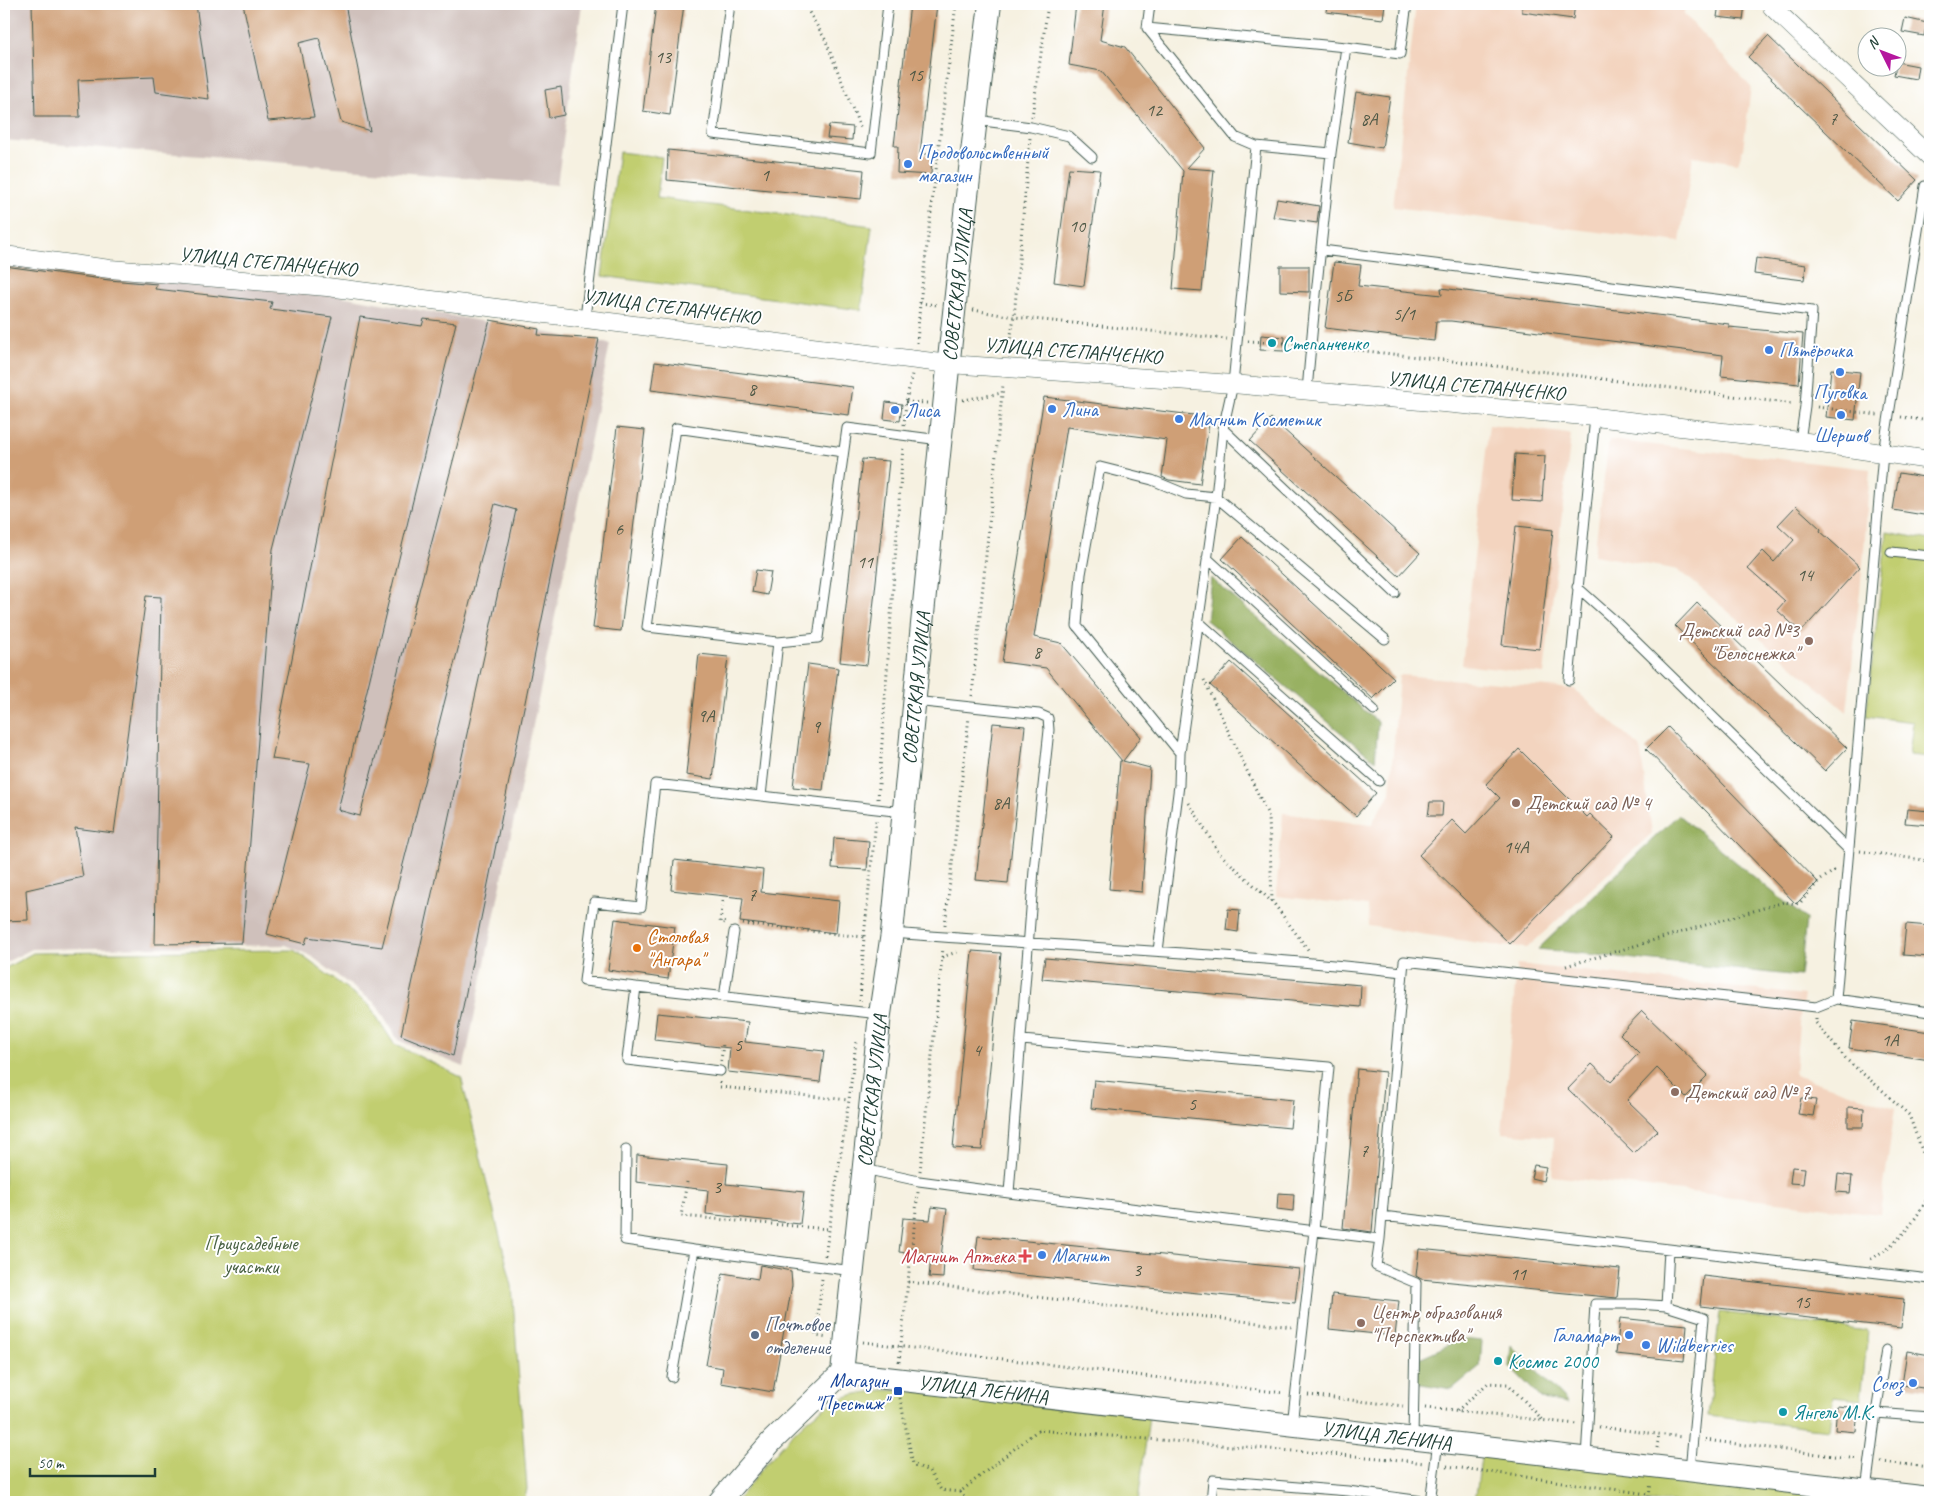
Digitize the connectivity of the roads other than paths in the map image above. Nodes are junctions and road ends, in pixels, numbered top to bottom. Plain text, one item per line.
1 (623, 4) edge
2 (730, 4) edge
3 (888, 4) edge
4 (990, 4) edge
5 (1150, 4) edge
6 (1407, 4) edge
7 (1773, 4) edge
8 (1147, 28) junction
9 (1346, 47) junction
10 (975, 120) junction
11 (1256, 146) junction
12 (1331, 153) junction
13 (1092, 157) dead end
14 (1930, 157) edge
15 (1930, 186) edge
16 (1322, 250) junction
17 (4, 255) edge
18 (585, 318) junction
19 (949, 364) junction
20 (1233, 384) junction
21 (1307, 392) junction
22 (1595, 417) junction
23 (1223, 429) junction
24 (940, 440) junction
25 (1800, 441) junction
26 (843, 452) junction
27 (1883, 453) junction
28 (1930, 460) edge
29 (1216, 497) junction
30 (1891, 552) dead end
31 (1930, 556) edge
32 (1207, 558) junction
33 (1578, 587) junction
34 (1396, 594) dead end
35 (1198, 621) junction
36 (1386, 639) dead end
37 (778, 642) junction
38 (1569, 680) dead end
39 (914, 701) junction
40 (1374, 710) dead end
41 (1180, 753) junction
42 (1379, 781) dead end
43 (761, 796) junction
44 (904, 812) junction
45 (1849, 850) junction
46 (734, 926) road end
47 (892, 933) junction
48 (1028, 944) junction
49 (1158, 951) junction
50 (1403, 972) junction
51 (636, 987) junction
52 (724, 997) junction
53 (1836, 998) junction
54 (1930, 1012) edge
55 (870, 1013) junction
56 (1022, 1040) junction
57 (720, 1071) road end
58 (626, 1149) dead end
59 (864, 1169) junction
60 (1009, 1193) junction
61 (1382, 1216) junction
62 (1314, 1231) junction
63 (1380, 1239) junction
64 (1669, 1249) junction
65 (694, 1250) junction
66 (853, 1271) junction
67 (1930, 1279) edge
68 (1666, 1306) junction
69 (1886, 1350) dead end
70 (842, 1373) junction
71 (672, 1378) dead end
72 (1876, 1413) junction
73 (1930, 1417) edge
74 (1292, 1425) junction
75 (1413, 1439) junction
76 (1438, 1442) junction
77 (1586, 1458) junction
78 (1690, 1470) junction
79 (1866, 1490) junction
80 (1930, 1498) edge
81 (719, 1502) edge
82 (1211, 1502) edge
83 (1430, 1502) edge

1 - 18 lane
2 - 3 lane
4 - 10 street, СОВЕТСКАЯ УЛИЦА
5 - 8 lane
6 - 9 lane
7 - 14 street
8 - 9 lane
8 - 11 lane
9 - 12 lane
10 - 13 lane
10 - 19 street, СОВЕТСКАЯ УЛИЦА
11 - 12 lane
11 - 20 lane
12 - 16 lane
15 - 27 lane
16 - 21 lane
16 - 25 lane
17 - 18 street, УЛИЦА СТЕПАНЧЕНКО
18 - 19 street, УЛИЦА СТЕПАНЧЕНКО
19 - 20 street, УЛИЦА СТЕПАНЧЕНКО
19 - 24 street, СОВЕТСКАЯ УЛИЦА
20 - 21 street, УЛИЦА СТЕПАНЧЕНКО
20 - 23 lane
21 - 22 street, УЛИЦА СТЕПАНЧЕНКО
22 - 25 street, УЛИЦА СТЕПАНЧЕНКО
22 - 33 lane
23 - 29 lane
23 - 34 lane
24 - 26 lane
24 - 39 street, СОВЕТСКАЯ УЛИЦА
25 - 27 street, УЛИЦА СТЕПАНЧЕНКО
26 - 37 lane
26 - 37 lane
27 - 28 street, УЛИЦА СТЕПАНЧЕНКО
27 - 45 lane
29 - 32 lane
29 - 36 lane
29 - 41 lane
30 - 31 lane
32 - 35 lane
32 - 40 lane
33 - 38 lane
33 - 45 lane
35 - 41 lane
35 - 42 lane
37 - 43 lane
39 - 44 street, СОВЕТСКАЯ УЛИЦА
39 - 48 lane
41 - 49 lane
43 - 44 lane
43 - 51 lane
44 - 47 street, СОВЕТСКАЯ УЛИЦА
45 - 53 lane
46 - 52 lane
47 - 48 lane
47 - 55 street, СОВЕТСКАЯ УЛИЦА
48 - 49 lane
48 - 56 lane
49 - 50 lane
50 - 53 lane
50 - 61 lane
51 - 52 lane
51 - 57 lane
52 - 55 lane
53 - 54 lane
55 - 59 street, СОВЕТСКАЯ УЛИЦА
56 - 60 lane
56 - 62 lane
58 - 65 lane
59 - 60 lane
59 - 66 street, СОВЕТСКАЯ УЛИЦА
60 - 62 lane
61 - 63 lane
61 - 64 lane
62 - 63 lane
62 - 74 lane
63 - 75 lane
64 - 67 lane
64 - 68 lane
65 - 66 lane
65 - 71 lane
66 - 70 street, СОВЕТСКАЯ УЛИЦА
68 - 77 lane
68 - 78 lane
69 - 72 lane
70 - 74 street, УЛИЦА ЛЕНИНА
70 - 81 street
72 - 73 lane
72 - 79 lane
74 - 75 street, УЛИЦА ЛЕНИНА
75 - 76 street, УЛИЦА ЛЕНИНА
76 - 77 street, УЛИЦА ЛЕНИНА
76 - 83 lane
77 - 78 street, УЛИЦА ЛЕНИНА
78 - 79 street, УЛИЦА ЛЕНИНА
79 - 80 street, УЛИЦА ЛЕНИНА
82 - 83 lane

